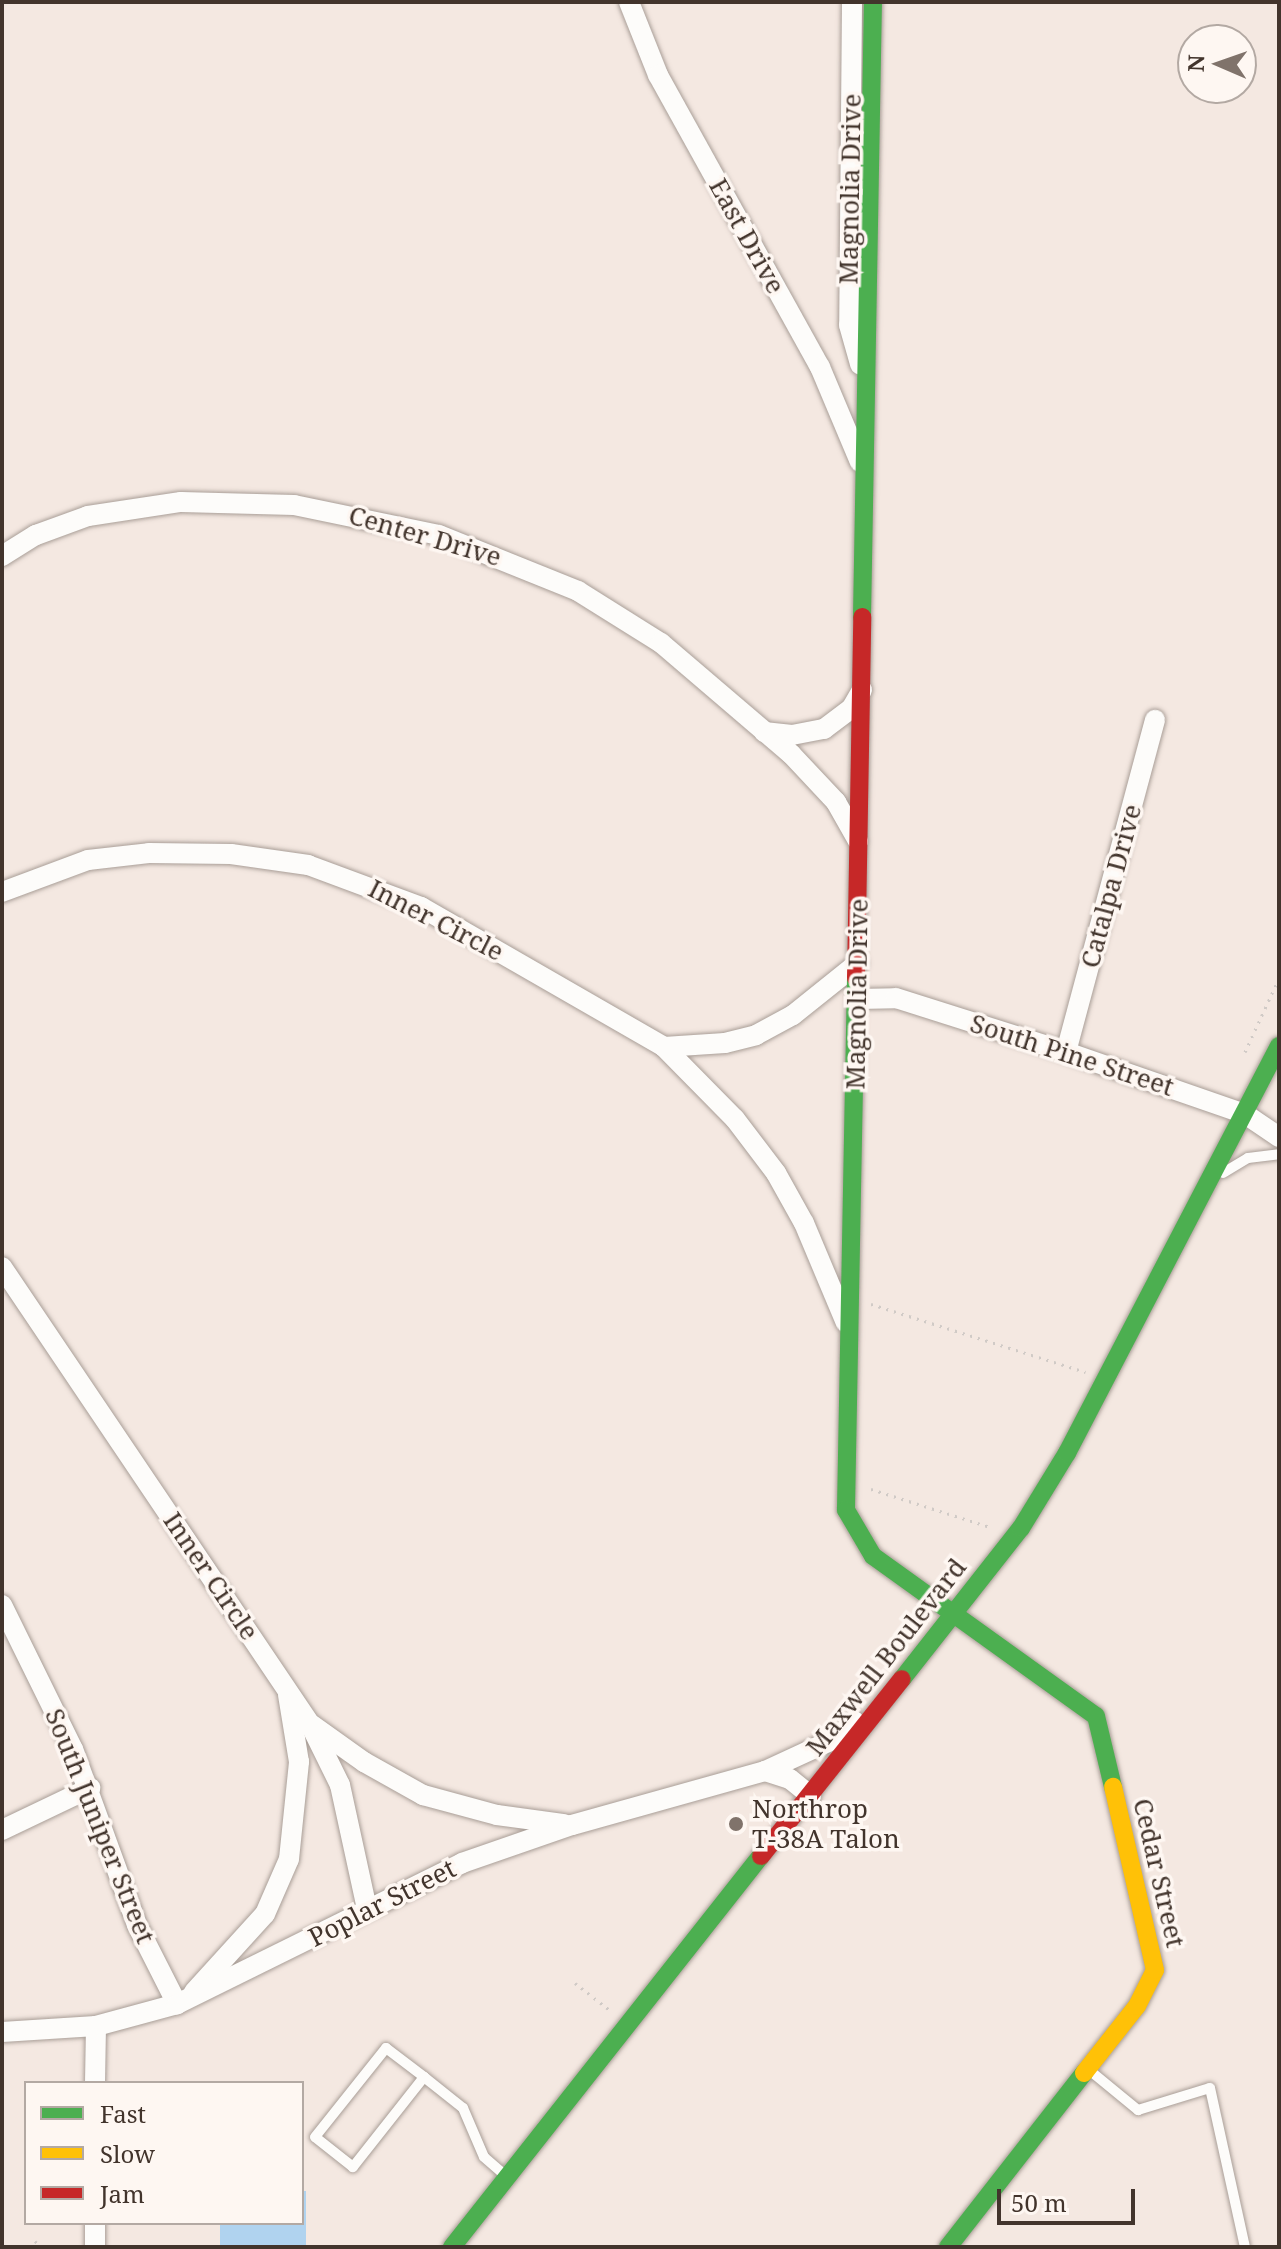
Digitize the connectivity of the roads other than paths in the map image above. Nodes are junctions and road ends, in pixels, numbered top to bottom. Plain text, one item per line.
1 (629, 2) edge
2 (852, 2) edge
3 (873, 2) edge
4 (862, 115) junction
5 (863, 373) joint
6 (863, 471) junction
7 (36, 535) junction
8 (2, 546) edge
9 (2, 556) edge
10 (862, 690) junction
11 (1155, 720) dead end
12 (763, 731) junction
13 (860, 845) junction
14 (5, 886) edge
15 (858, 963) junction
16 (857, 999) junction
17 (1279, 1046) edge
18 (664, 1047) junction
19 (1066, 1052) junction
20 (1245, 1114) junction
21 (1279, 1137) edge
22 (1279, 1154) edge
23 (1209, 1183) junction
24 (2, 1267) edge
25 (850, 1334) junction
26 (914, 1586) joint
27 (2, 1605) edge
28 (955, 1611) junction
29 (286, 1687) junction
30 (890, 1696) junction
31 (310, 1724) junction
32 (765, 1771) junction
33 (90, 1788) junction
34 (811, 1796) junction
35 (572, 1825) junction
36 (2, 1830) edge
37 (367, 1909) junction
38 (182, 2002) junction
39 (96, 2026) junction
40 (2, 2032) edge
41 (1088, 2069) junction
42 (424, 2077) junction
43 (95, 2081) edge
44 (508, 2177) junction
45 (95, 2225) edge
46 (95, 2247) edge
47 (452, 2247) edge
48 (948, 2247) edge
49 (1245, 2247) edge

1 - 6 street, East Drive
2 - 4 street, Magnolia Drive
3 - 4 street, Magnolia Drive
4 - 5 street, Magnolia Drive
5 - 6 street, Magnolia Drive
6 - 10 street, Magnolia Drive
7 - 8 street, Center Drive
7 - 9 street, Center Drive
7 - 12 street, Center Drive
10 - 12 street
10 - 13 street, Magnolia Drive
11 - 19 street, Catalpa Drive
12 - 13 street, Center Drive
13 - 15 street, Magnolia Drive
14 - 18 street, Inner Circle
15 - 16 street, Magnolia Drive
15 - 18 street
16 - 19 street, South Pine Street
16 - 25 street, Magnolia Drive
17 - 20 street, Maxwell Boulevard
18 - 25 street, Inner Circle
19 - 20 street, South Pine Street
20 - 21 street, South Pine Street
20 - 23 street, Maxwell Boulevard
22 - 23 lane
23 - 28 street, Maxwell Boulevard
24 - 29 street, Inner Circle
25 - 26 street, Magnolia Drive
26 - 28 street, Cedar Street
27 - 33 street, South Juniper Street
28 - 30 street, Maxwell Boulevard
28 - 41 street, Cedar Street
29 - 31 street, Inner Circle
29 - 38 street
30 - 32 street, Poplar Street
30 - 34 street, Maxwell Boulevard
31 - 35 street
31 - 37 street, Inner Circle
32 - 34 street
32 - 35 street, Poplar Street
33 - 36 street
33 - 38 street, South Juniper Street
34 - 44 street, Maxwell Boulevard
35 - 37 street, Poplar Street
37 - 38 street, Poplar Street
38 - 39 street, Poplar Street
39 - 40 street, Poplar Street
39 - 43 street
41 - 48 street, Cedar Street
41 - 49 lane
42 - 42 lane
42 - 44 lane
44 - 47 street, Maxwell Boulevard
45 - 46 street

